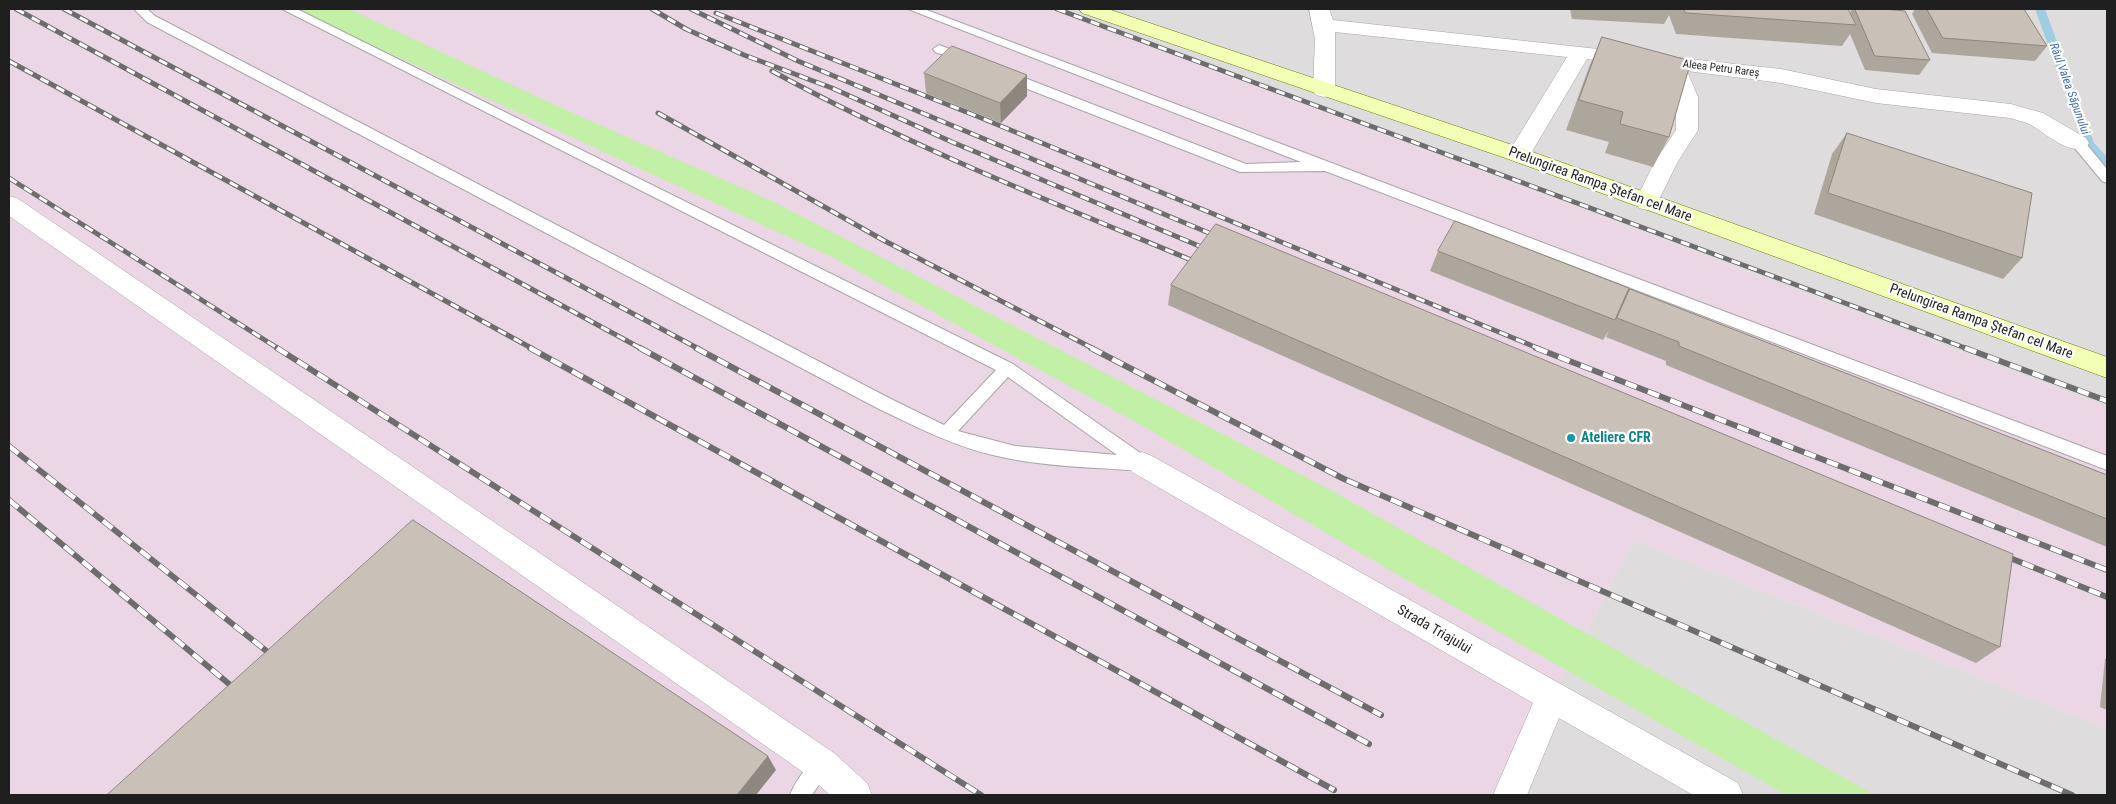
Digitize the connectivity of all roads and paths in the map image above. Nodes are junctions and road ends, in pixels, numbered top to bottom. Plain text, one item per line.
1 (140, 9) edge
2 (288, 9) edge
3 (914, 9) edge
4 (1089, 9) edge
5 (1322, 17) edge
6 (939, 49) dead end
7 (1581, 52) junction
8 (1673, 63) junction
9 (976, 64) edge
10 (995, 71) edge
11 (1324, 90) junction
12 (2078, 143) joint
13 (1519, 155) junction
14 (1326, 166) junction
15 (2107, 178) edge
16 (1647, 202) junction
17 (9, 204) edge
18 (1007, 368) junction
19 (2107, 368) edge
20 (946, 432) junction
21 (2107, 463) edge
22 (1142, 464) junction
23 (1552, 697) junction
24 (822, 765) junction
25 (800, 795) edge
26 (855, 795) edge
27 (1510, 795) edge
28 (1726, 795) edge

1 - 20 lane
2 - 18 lane
3 - 14 lane
4 - 11 street, Prelungirea Rampa Ștefan cel Mare
5 - 7 street, Aleea Petru Rareș
5 - 11 street
6 - 9 lane
7 - 8 street, Aleea Petru Rareș
7 - 13 street
8 - 12 street, Aleea Petru Rareș
8 - 16 street
10 - 14 lane
11 - 13 street, Prelungirea Rampa Ștefan cel Mare
12 - 15 lane
13 - 16 street, Prelungirea Rampa Ștefan cel Mare
14 - 21 lane
16 - 19 street, Prelungirea Rampa Ștefan cel Mare
17 - 24 street
18 - 20 lane
18 - 22 lane
20 - 22 lane
22 - 23 street, Strada Triajului
23 - 27 street
23 - 28 street, Strada Triajului
24 - 25 lane
24 - 26 street

